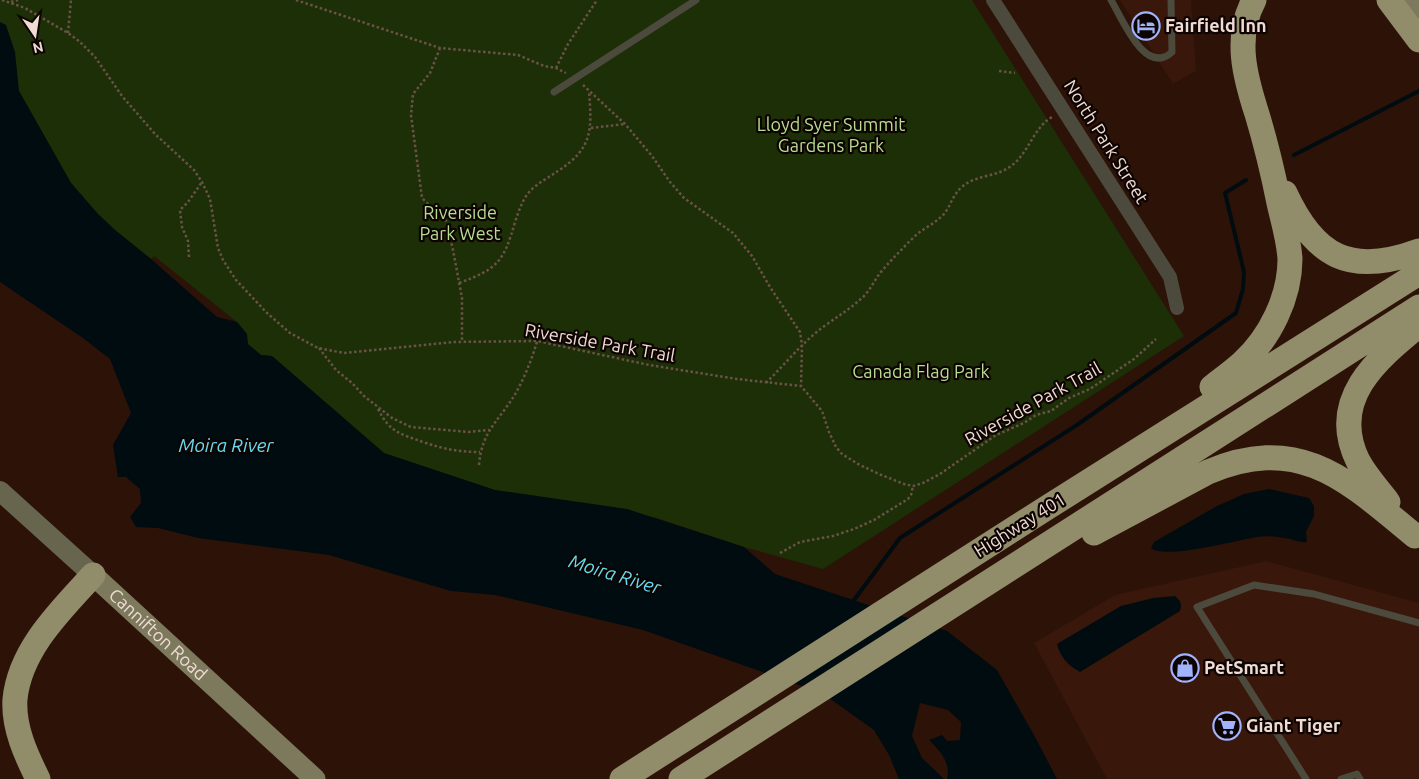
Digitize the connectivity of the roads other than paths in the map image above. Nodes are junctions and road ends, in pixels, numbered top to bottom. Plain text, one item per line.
1 (696, 0) edge
2 (993, 0) edge
3 (1111, 0) edge
4 (1171, 0) edge
5 (1254, 0) edge
6 (1389, 0) edge
7 (1412, 0) edge
8 (1419, 12) edge
9 (1419, 40) edge
10 (554, 92) dead end
11 (1269, 155) junction
12 (1419, 251) edge
13 (1419, 273) edge
14 (1419, 307) edge
15 (1177, 308) dead end
16 (1419, 325) edge
17 (0, 491) edge
18 (1048, 507) junction
19 (1417, 538) edge
20 (93, 575) junction
21 (962, 600) junction
22 (1419, 623) edge
23 (38, 779) edge
24 (314, 779) edge
25 (622, 779) edge
26 (682, 779) edge
27 (1306, 779) edge
28 (1341, 779) edge
29 (1360, 779) edge

1 - 10 lane
2 - 15 street, North Park Street
3 - 4 lane
5 - 11 highway
6 - 9 highway
7 - 8 main road
11 - 12 highway
11 - 18 highway
13 - 18 highway, Highway 401
14 - 21 highway, Highway 401
16 - 19 highway
17 - 20 main road, Cannifton Road
18 - 25 highway, Highway 401
19 - 21 highway
20 - 23 highway
20 - 24 main road, Cannifton Road
21 - 26 highway, Highway 401
22 - 27 lane
28 - 29 lane

